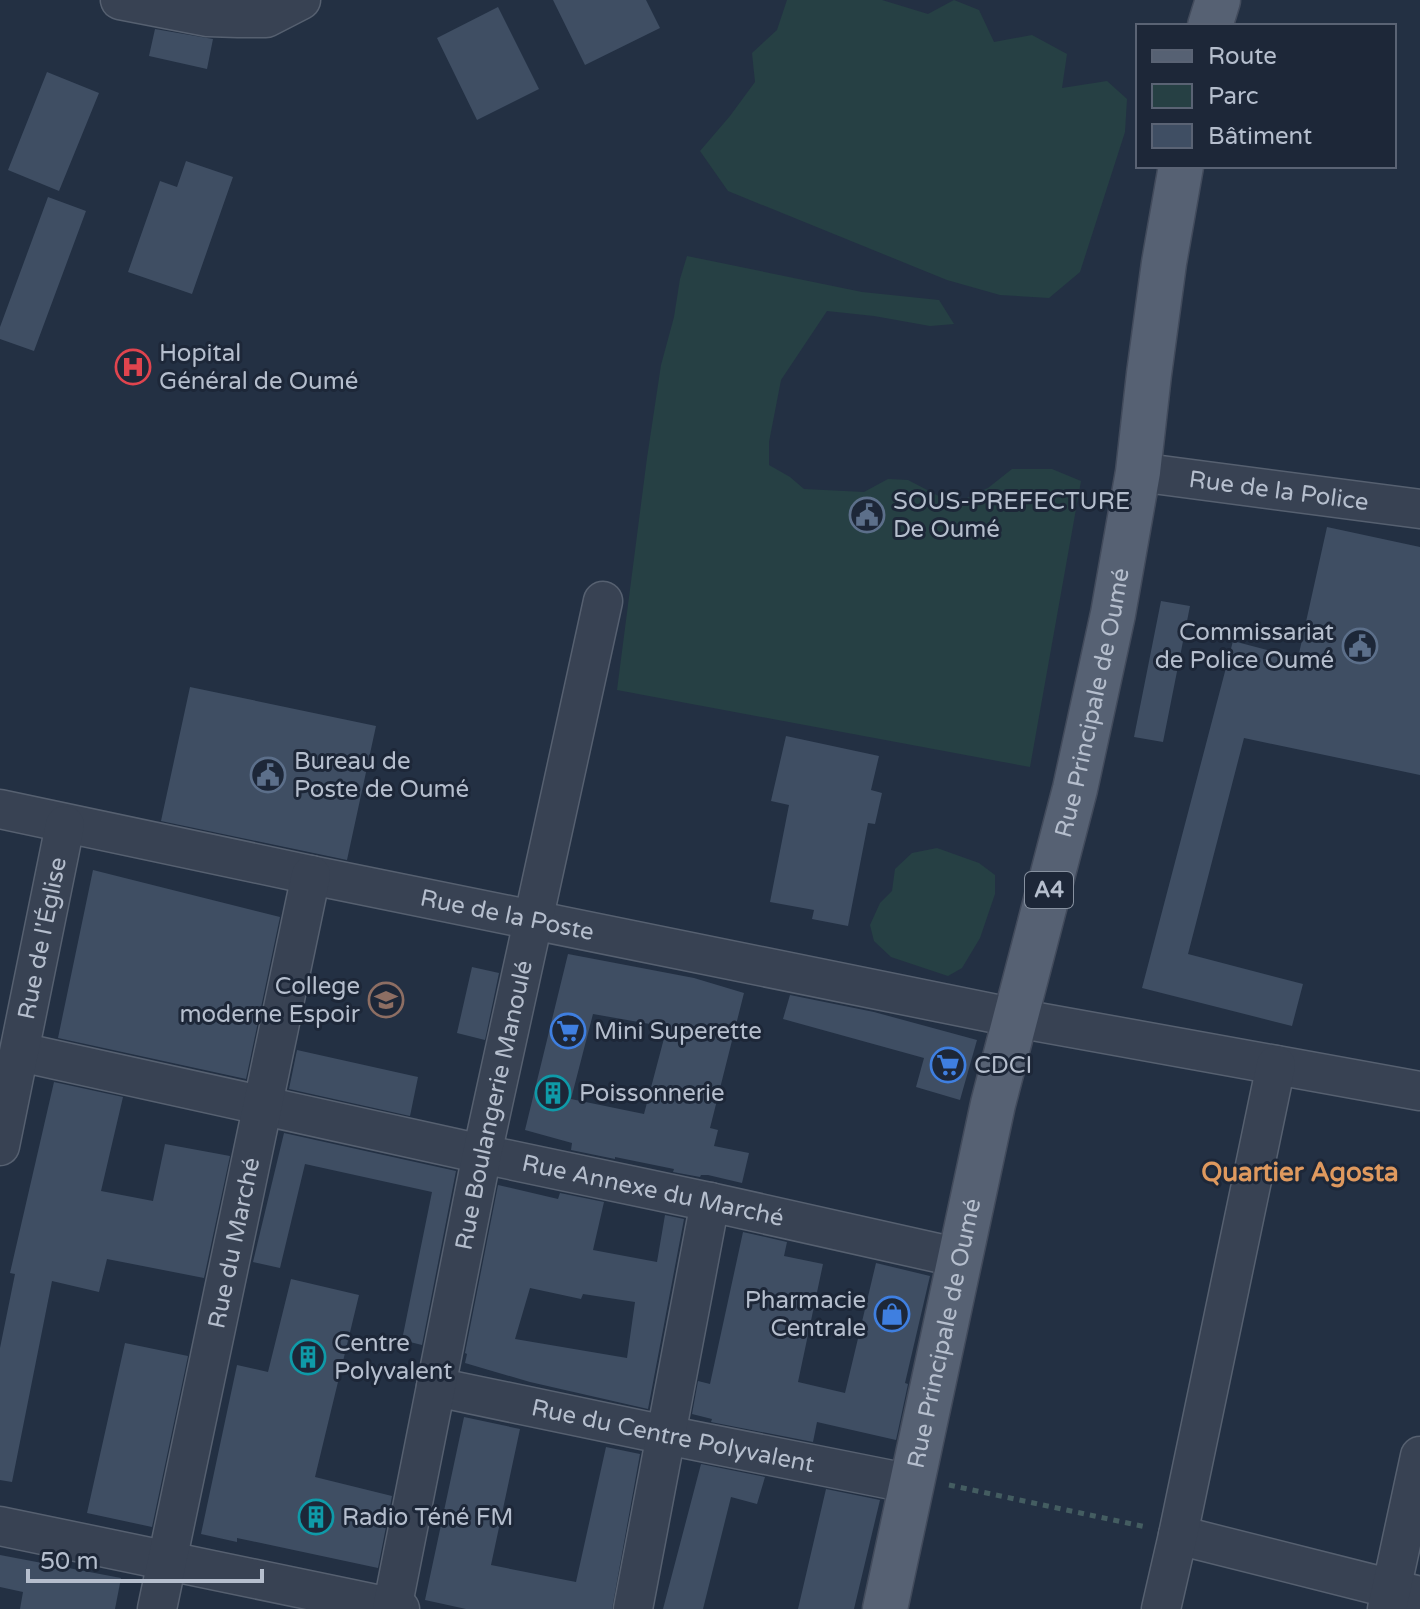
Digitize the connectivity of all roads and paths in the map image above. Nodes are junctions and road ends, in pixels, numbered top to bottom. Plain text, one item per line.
1 (120, 0) edge
2 (301, 0) edge
3 (1218, 0) edge
4 (1211, 24) edge
5 (1181, 168) edge
6 (1138, 472) junction
7 (1420, 509) edge
8 (603, 601) dead end
9 (0, 809) edge
10 (65, 825) junction
11 (311, 875) junction
12 (534, 920) junction
13 (1016, 1018) junction
14 (20, 1052) junction
15 (1276, 1065) junction
16 (1420, 1091) edge
17 (262, 1105) junction
18 (0, 1146) edge
19 (482, 1154) junction
20 (710, 1202) junction
21 (960, 1258) junction
22 (436, 1387) junction
23 (666, 1435) junction
24 (1420, 1456) edge
25 (912, 1484) junction
26 (964, 1489) dead end
27 (0, 1526) edge
28 (1178, 1535) junction
29 (167, 1560) junction
30 (1400, 1598) edge
31 (395, 1608) edge
32 (157, 1609) edge
33 (633, 1609) edge
34 (885, 1609) edge
35 (1161, 1609) edge

1 - 2 street
3 - 4 main road
5 - 6 main road, Rue Principale de Oumé / A4
6 - 7 street, Rue de la Police
6 - 13 main road, Rue Principale de Oumé / A4
8 - 12 street, Rue Boulangerie Manoulé
9 - 10 street, Rue de la Poste
10 - 11 street, Rue de la Poste
10 - 14 street, Rue de l'Église
11 - 12 street, Rue de la Poste
11 - 17 street, Rue du Marché
12 - 13 street, Rue de la Poste
12 - 19 street, Rue Boulangerie Manoulé
13 - 15 street, Rue de la Poste
13 - 21 main road, Rue Principale de Oumé / A4
14 - 17 street, Rue Annexe du Marché
14 - 18 street, Rue de l'Église
15 - 16 street, Rue de la Poste
15 - 28 street
17 - 19 street, Rue Annexe du Marché
17 - 29 street, Rue du Marché
19 - 20 street, Rue Annexe du Marché
19 - 22 street, Rue Boulangerie Manoulé
20 - 21 street, Rue Annexe du Marché
20 - 23 street
21 - 25 main road, Rue Principale de Oumé / A4
22 - 23 street, Rue du Centre Polyvalent
22 - 31 street, Rue Boulangerie Manoulé
23 - 25 street, Rue du Centre Polyvalent
23 - 33 street
24 - 30 street
25 - 34 main road, Rue Principale de Oumé / A4
26 - 28 path
27 - 29 street
28 - 30 street
28 - 35 street
29 - 31 street
29 - 32 street, Rue du Marché

